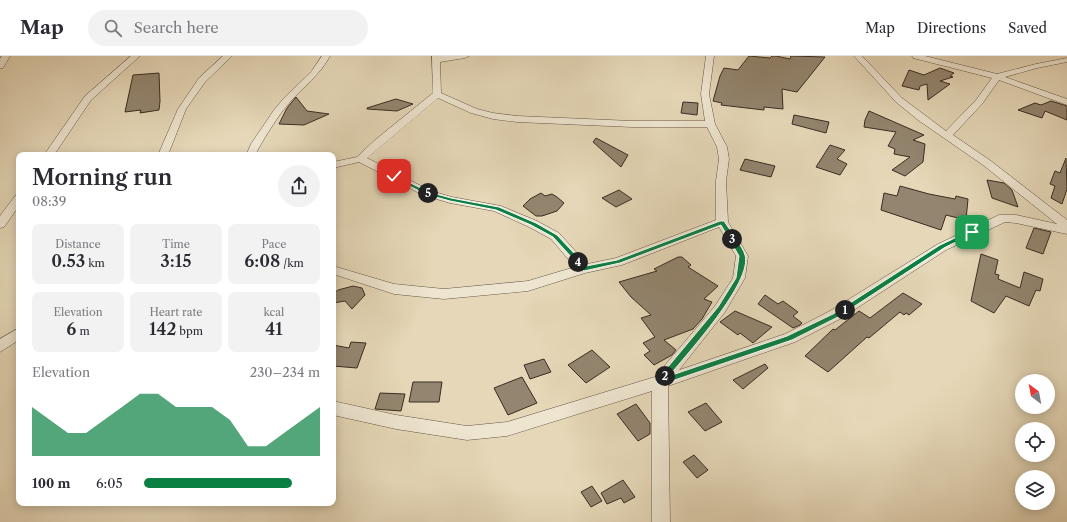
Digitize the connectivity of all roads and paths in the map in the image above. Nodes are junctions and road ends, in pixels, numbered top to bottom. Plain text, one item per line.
1 (6, 56) edge
2 (136, 56) edge
3 (228, 56) edge
4 (326, 56) edge
5 (465, 56) edge
6 (710, 56) edge
7 (858, 56) edge
8 (916, 56) edge
9 (436, 58) edge
10 (1067, 60) edge
11 (0, 66) edge
12 (997, 77) junction
13 (438, 94) junction
14 (1067, 102) edge
15 (710, 124) junction
16 (947, 136) junction
17 (51, 152) edge
18 (164, 152) edge
19 (252, 152) edge
20 (360, 159) junction
21 (336, 164) edge
22 (16, 202) edge
23 (722, 222) junction
24 (0, 224) edge
25 (1067, 226) edge
26 (1067, 230) edge
27 (584, 269) junction
28 (336, 271) edge
29 (16, 335) edge
30 (0, 346) edge
31 (660, 382) junction
32 (336, 409) edge
33 (661, 522) edge

1 - 11 street
2 - 17 street
3 - 18 street
4 - 19 street
5 - 9 street
6 - 15 street
7 - 16 street
8 - 12 street
9 - 13 street
10 - 12 street
12 - 14 street
12 - 16 street
13 - 15 street
13 - 20 street
15 - 23 street
16 - 25 street
20 - 21 street
20 - 27 street
22 - 24 street
23 - 27 street
23 - 31 street
26 - 31 street
27 - 28 street
29 - 30 street
31 - 32 street
31 - 33 street

